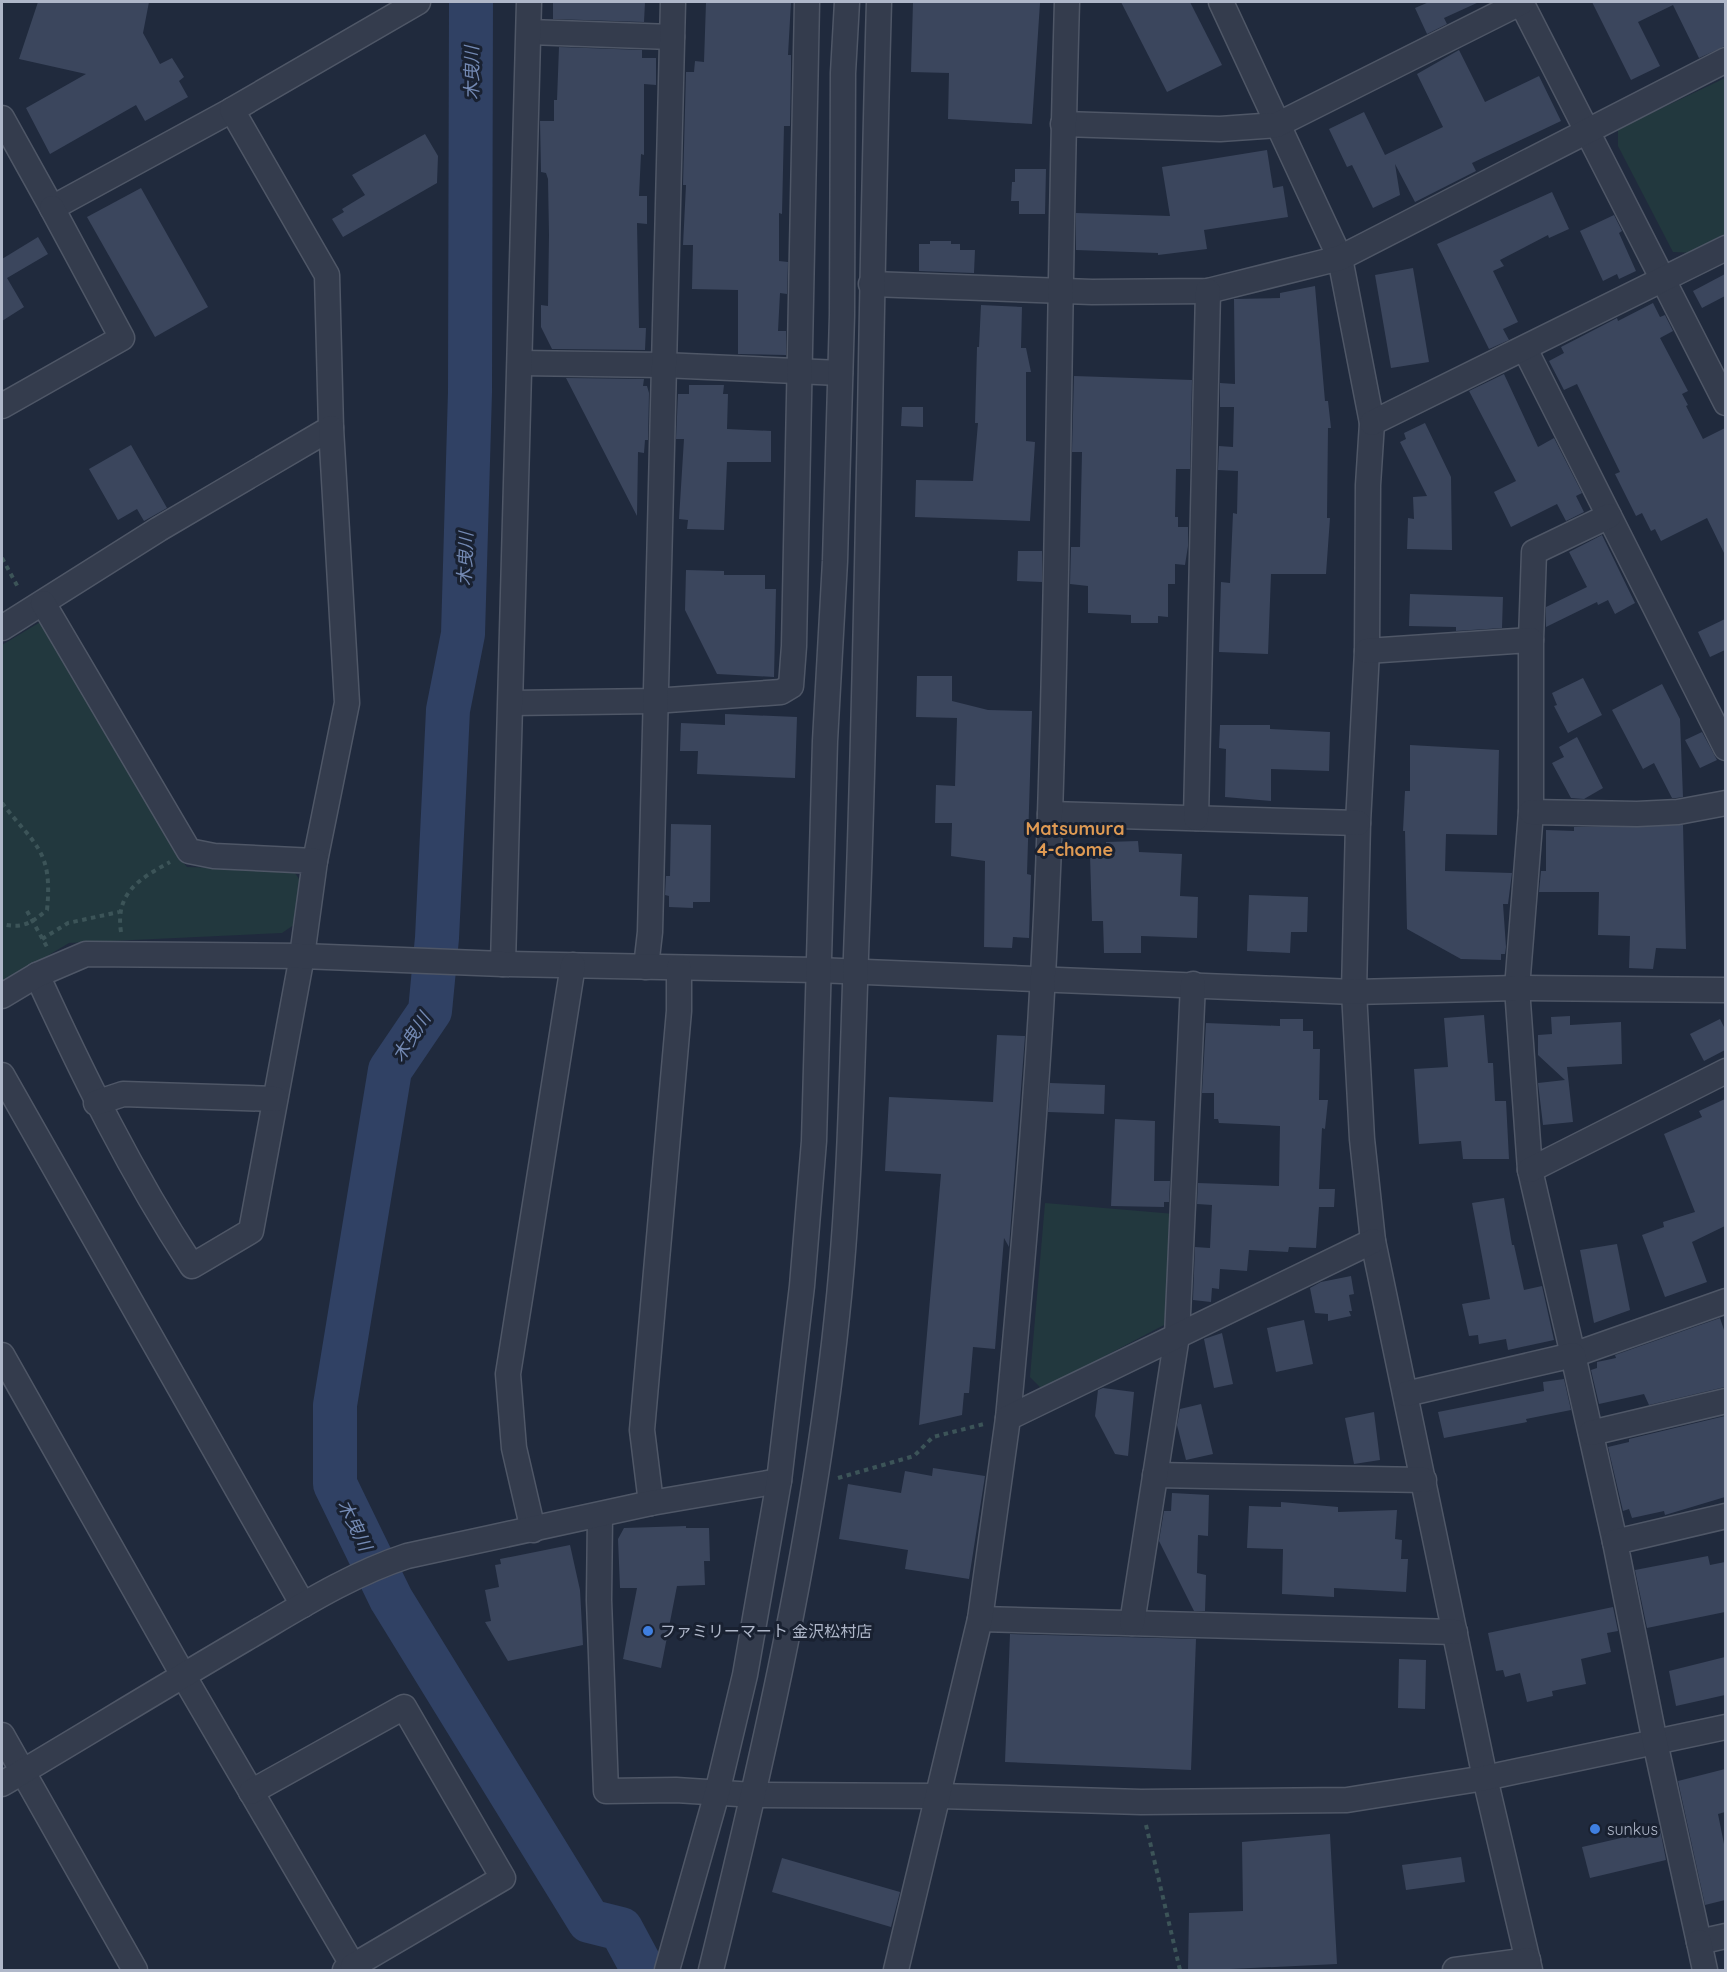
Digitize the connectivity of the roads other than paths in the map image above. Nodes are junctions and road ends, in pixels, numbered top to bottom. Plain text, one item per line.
1 (418, 2) edge
2 (529, 2) edge
3 (673, 2) edge
4 (807, 2) edge
5 (847, 2) edge
6 (879, 2) edge
7 (1067, 2) edge
8 (1221, 2) edge
9 (1522, 2) edge
10 (528, 32) junction
11 (672, 37) junction
12 (1725, 60) edge
13 (232, 111) junction
14 (2, 118) edge
15 (1063, 124) junction
16 (1277, 125) junction
17 (1588, 133) junction
18 (52, 208) junction
19 (1725, 248) edge
20 (1340, 258) junction
21 (1662, 280) junction
22 (871, 284) junction
23 (1059, 290) junction
24 (1208, 291) junction
25 (1525, 349) junction
26 (520, 363) junction
27 (663, 365) junction
28 (799, 372) junction
29 (840, 373) junction
30 (1725, 403) edge
31 (2, 406) edge
32 (1372, 423) junction
33 (331, 428) junction
34 (1609, 516) junction
35 (37, 607) junction
36 (2, 628) edge
37 (1531, 640) junction
38 (1367, 651) junction
39 (782, 692) junction
40 (828, 693) junction
41 (654, 701) junction
42 (512, 703) junction
43 (1725, 748) edge
44 (1725, 803) edge
45 (1531, 812) junction
46 (1050, 814) junction
47 (1196, 818) junction
48 (1358, 823) junction
49 (315, 861) junction
50 (302, 956) junction
51 (503, 964) junction
52 (573, 965) junction
53 (646, 967) junction
54 (679, 968) junction
55 (818, 970) junction
56 (47, 971) junction
57 (855, 973) junction
58 (1043, 977) junction
59 (1193, 984) junction
60 (1517, 988) junction
61 (1725, 990) edge
62 (1354, 992) junction
63 (2, 996) edge
64 (1725, 1071) edge
65 (2, 1075) edge
66 (275, 1099) junction
67 (96, 1103) junction
68 (1530, 1170) junction
69 (1373, 1241) junction
70 (1725, 1301) edge
71 (1177, 1336) junction
72 (2, 1355) edge
73 (1574, 1355) junction
74 (1406, 1394) junction
75 (1725, 1401) edge
76 (1008, 1418) junction
77 (1591, 1433) junction
78 (1155, 1475) junction
79 (1424, 1480) junction
80 (779, 1481) junction
81 (651, 1503) junction
82 (600, 1516) junction
83 (1725, 1516) edge
84 (533, 1530) junction
85 (1615, 1542) junction
86 (303, 1605) junction
87 (980, 1619) junction
88 (1132, 1623) junction
89 (1455, 1632) junction
90 (183, 1675) junction
91 (1725, 1727) edge
92 (2, 1735) edge
93 (1655, 1742) junction
94 (23, 1772) junction
95 (1485, 1778) junction
96 (2, 1784) edge
97 (251, 1792) junction
98 (717, 1793) junction
99 (754, 1795) junction
100 (940, 1796) junction
101 (1725, 1936) edge
102 (1699, 1942) junction
103 (669, 1964) edge
104 (1529, 1966) edge
105 (349, 1969) edge
106 (135, 1971) edge
107 (711, 1971) edge
108 (896, 1971) edge
109 (1455, 1971) edge
110 (1704, 1971) edge

1 - 13 street
2 - 10 street
3 - 11 street
4 - 28 street
5 - 29 street
6 - 22 street
7 - 15 street
8 - 16 street
9 - 16 street
9 - 17 street
10 - 11 street
10 - 26 street
11 - 27 street
12 - 17 street
13 - 18 street
13 - 33 street
14 - 18 street
15 - 16 street
15 - 23 street
16 - 20 street
17 - 20 street
17 - 21 street
18 - 31 street
19 - 21 street
20 - 24 street
20 - 32 street
21 - 25 street
21 - 30 street
22 - 23 street
22 - 57 street
23 - 24 street
23 - 46 street
24 - 47 street
25 - 32 street
25 - 34 street
26 - 27 street
26 - 42 street
27 - 28 street
27 - 41 street
28 - 29 street
28 - 39 street
29 - 40 street
32 - 38 street
33 - 35 street
33 - 49 street
34 - 37 street
34 - 43 street
35 - 36 street
35 - 49 street
37 - 38 street
37 - 45 street
38 - 48 street
39 - 40 street
39 - 41 street
40 - 55 street
41 - 42 street
41 - 53 street
42 - 51 street
44 - 45 street
45 - 60 street
46 - 47 street
46 - 58 street
47 - 48 street
48 - 62 street
49 - 50 street
50 - 51 street
50 - 56 street
50 - 66 street
51 - 52 street
52 - 53 street
52 - 84 street
53 - 54 street
54 - 55 street
54 - 81 street
55 - 57 street
55 - 80 street
56 - 63 street
56 - 67 street
57 - 58 street
57 - 99 street
58 - 59 street
58 - 76 street
59 - 62 street
59 - 71 street
60 - 61 street
60 - 62 street
60 - 68 street
62 - 69 street
64 - 68 street
65 - 86 street
66 - 67 street
66 - 67 street
68 - 73 street
69 - 71 street
69 - 74 street
70 - 73 street
71 - 76 street
71 - 78 street
72 - 90 street
73 - 74 street
73 - 77 street
74 - 79 street
75 - 77 street
76 - 87 street
77 - 85 street
78 - 79 street
78 - 88 street
79 - 89 street
80 - 81 street
80 - 98 street
81 - 82 street
82 - 84 street
82 - 98 street
83 - 85 street
84 - 86 street
85 - 93 street
86 - 90 street
87 - 88 street
87 - 100 street
88 - 89 street
89 - 95 street
90 - 94 street
90 - 97 street
91 - 93 street
92 - 94 street
93 - 95 street
93 - 102 street
94 - 96 street
94 - 106 street
95 - 100 street
95 - 104 street
97 - 105 street
97 - 105 street
98 - 99 street
98 - 103 street
99 - 100 street
99 - 107 street
100 - 108 street
101 - 102 street
102 - 110 street
104 - 109 street

